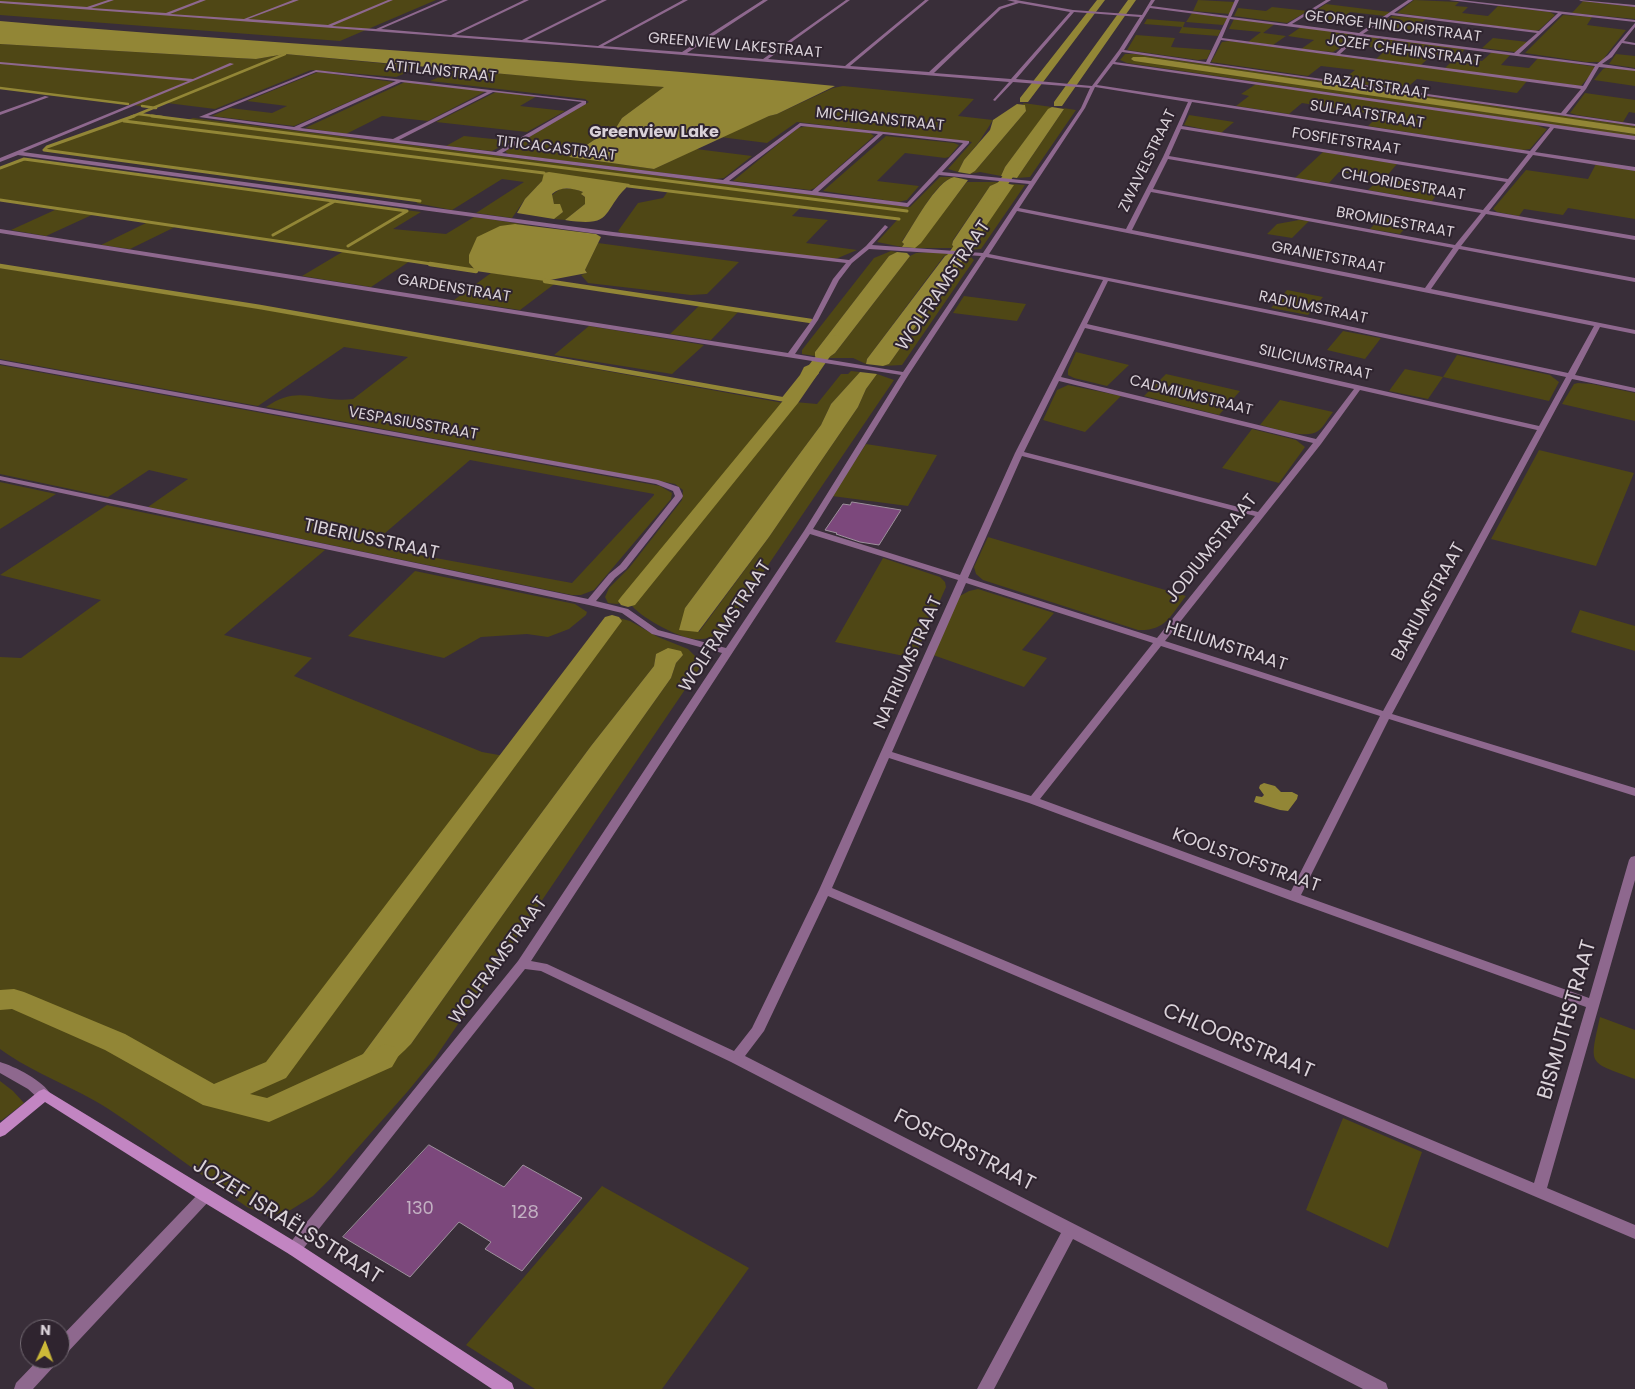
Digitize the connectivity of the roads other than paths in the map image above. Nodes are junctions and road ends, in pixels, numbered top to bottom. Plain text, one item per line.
1 (35, 0) edge
2 (112, 0) edge
3 (204, 0) edge
4 (297, 0) edge
5 (391, 0) edge
6 (446, 0) edge
7 (527, 0) edge
8 (604, 0) edge
9 (686, 0) edge
10 (766, 0) edge
11 (848, 0) edge
12 (927, 0) edge
13 (1009, 0) edge
14 (1153, 0) edge
15 (1237, 0) edge
16 (1329, 0) edge
17 (1411, 0) edge
18 (1451, 0) edge
19 (1581, 0) edge
20 (0, 2) edge
21 (1021, 2) junction
22 (21, 4) junction
23 (1148, 6) junction
24 (1635, 6) edge
25 (84, 9) junction
26 (1073, 10) junction
27 (1561, 13) junction
28 (1391, 14) junction
29 (162, 15) junction
30 (1143, 16) junction
31 (1228, 17) junction
32 (242, 20) junction
33 (1635, 23) edge
34 (1288, 25) junction
35 (326, 26) junction
36 (374, 30) junction
37 (1540, 32) junction
38 (1360, 34) junction
39 (450, 36) junction
40 (1221, 39) junction
41 (522, 41) junction
42 (1621, 42) junction
43 (1635, 44) edge
44 (599, 47) junction
45 (1122, 51) junction
46 (682, 54) junction
47 (1516, 54) junction
48 (1336, 55) junction
49 (763, 60) junction
50 (0, 63) edge
51 (1113, 63) junction
52 (1208, 63) junction
53 (232, 64) dead end
54 (1598, 65) junction
55 (846, 67) junction
56 (1635, 70) edge
57 (930, 74) junction
58 (194, 80) junction
59 (402, 80) junction
60 (1011, 81) junction
61 (1092, 87) junction
62 (1584, 88) junction
63 (493, 90) junction
64 (48, 97) dead end
65 (994, 100) dead end
66 (1191, 100) junction
67 (0, 114) edge
68 (1562, 115) junction
69 (201, 117) joint
70 (1635, 125) edge
71 (1553, 126) junction
72 (1179, 127) junction
73 (294, 129) junction
74 (882, 133) junction
75 (1635, 138) edge
76 (393, 141) junction
77 (17, 153) junction
78 (1532, 153) junction
79 (496, 154) junction
80 (1166, 157) junction
81 (0, 160) edge
82 (1635, 169) edge
83 (938, 173) junction
84 (1508, 181) junction
85 (724, 182) junction
86 (1033, 182) junction
87 (1150, 190) junction
88 (814, 193) junction
89 (908, 205) joint
90 (1016, 209) junction
91 (1484, 212) junction
92 (885, 227) dead end
93 (0, 230) edge
94 (1128, 232) junction
95 (1635, 238) edge
96 (868, 247) junction
97 (1457, 247) junction
98 (986, 255) junction
99 (850, 262) junction
100 (1107, 278) junction
101 (1635, 280) edge
102 (1427, 290) junction
103 (1082, 325) junction
104 (1598, 325) junction
105 (1635, 332) edge
106 (790, 356) junction
107 (0, 362) edge
108 (904, 374) junction
109 (1570, 376) junction
110 (1057, 378) junction
111 (1359, 387) junction
112 (1635, 390) edge
113 (1542, 429) junction
114 (1318, 442) junction
115 (1020, 453) junction
116 (0, 478) edge
117 (1260, 515) junction
118 (808, 531) junction
119 (964, 579) junction
120 (590, 602) junction
121 (1159, 642) junction
122 (729, 652) junction
123 (1386, 716) junction
124 (887, 754) junction
125 (1635, 792) edge
126 (1033, 800) junction
127 (1635, 860) edge
128 (825, 890) junction
129 (1294, 897) junction
130 (522, 964) junction
131 (1592, 1004) junction
132 (736, 1058) junction
133 (0, 1066) edge
134 (44, 1095) junction
135 (0, 1131) edge
136 (1539, 1190) junction
137 (205, 1196) junction
138 (1071, 1229) junction
139 (1635, 1232) edge
140 (294, 1249) junction
141 (70, 1338) edge
142 (41, 1369) edge
143 (22, 1389) edge
144 (506, 1389) edge
145 (986, 1389) edge
146 (1380, 1389) edge

1 - 22 street
2 - 25 street
3 - 29 street
4 - 32 street
5 - 35 street
6 - 36 street
7 - 39 street
8 - 41 street
9 - 44 street
10 - 46 street
11 - 49 street
12 - 55 street
13 - 21 street
14 - 23 street, WOLFRAMSTRAAT
15 - 31 street
16 - 34 street
17 - 28 street
18 - 27 street
19 - 24 street
20 - 22 street, GREENVIEW LAKESTRAAT
21 - 26 street
21 - 57 street
22 - 25 street, GREENVIEW LAKESTRAAT
23 - 30 street, WOLFRAMSTRAAT
23 - 31 street, GEORGE HINDORISTRAAT
25 - 29 street, GREENVIEW LAKESTRAAT
26 - 30 street
26 - 60 street
27 - 33 street
27 - 37 street
28 - 37 street
28 - 38 street
29 - 32 street, GREENVIEW LAKESTRAAT
30 - 45 street, WOLFRAMSTRAAT
31 - 34 street, GEORGE HINDORISTRAAT
31 - 40 street
32 - 35 street, GREENVIEW LAKESTRAAT
33 - 42 street
34 - 38 street, GEORGE HINDORISTRAAT
35 - 36 street, GREENVIEW LAKESTRAAT
36 - 39 street, GREENVIEW LAKESTRAAT
37 - 47 street
38 - 47 street, GEORGE HINDORISTRAAT
38 - 48 street
39 - 41 street, GREENVIEW LAKESTRAAT
40 - 48 street, JOZEF CHEHINSTRAAT
40 - 52 street
41 - 44 street, GREENVIEW LAKESTRAAT
42 - 43 street
42 - 54 street
44 - 46 street, GREENVIEW LAKESTRAAT
45 - 51 street, WOLFRAMSTRAAT
45 - 52 street
46 - 49 street, GREENVIEW LAKESTRAAT
47 - 54 street, GEORGE HINDORISTRAAT
48 - 62 street, JOZEF CHEHINSTRAAT
49 - 55 street, GREENVIEW LAKESTRAAT
50 - 58 street
51 - 61 street, WOLFRAMSTRAAT
51 - 71 street, BAZALTSTRAAT
52 - 68 street
53 - 58 street
54 - 56 street, GEORGE HINDORISTRAAT
54 - 62 street
55 - 57 street, GREENVIEW LAKESTRAAT
57 - 60 street, GREENVIEW LAKESTRAAT
58 - 77 street
59 - 63 street, ATITLANSTRAAT
59 - 69 street, ATITLANSTRAAT
59 - 73 street
60 - 61 street, GREENVIEW LAKESTRAAT
60 - 65 street
61 - 66 street, SULFAATSTRAAT
61 - 86 street, WOLFRAMSTRAAT
62 - 68 street
63 - 76 street
63 - 79 street, ATITLANSTRAAT
64 - 67 street
66 - 72 street, ZWAVELSTRAAT
66 - 78 street, SULFAATSTRAAT
68 - 70 street
69 - 73 street, TITICACASTRAAT
71 - 75 street, BAZALTSTRAAT
71 - 78 street
72 - 80 street, ZWAVELSTRAAT
72 - 84 street, FOSFIETSTRAAT
73 - 76 street, TITICACASTRAAT
74 - 83 street, MICHIGANSTRAAT
74 - 85 street, MICHIGANSTRAAT
74 - 88 street
76 - 79 street, TITICACASTRAAT
77 - 81 street
77 - 99 street
78 - 82 street, SULFAATSTRAAT
78 - 84 street
79 - 85 street, TITICACASTRAAT
80 - 87 street, ZWAVELSTRAAT
80 - 91 street, CHLORIDESTRAAT
83 - 86 street
83 - 89 street, MICHIGANSTRAAT
84 - 91 street
85 - 88 street, TITICACASTRAAT
86 - 90 street, WOLFRAMSTRAAT
87 - 94 street, ZWAVELSTRAAT
87 - 97 street, BROMIDESTRAAT
88 - 89 street, TITICACASTRAAT
90 - 94 street, GRANIETSTRAAT
90 - 98 street, WOLFRAMSTRAAT
91 - 95 street, CHLORIDESTRAAT
91 - 97 street
92 - 96 street
93 - 106 street, GARDENSTRAAT
94 - 102 street, GRANIETSTRAAT
96 - 98 street, RADIUMSTRAAT
96 - 99 street
97 - 101 street, BROMIDESTRAAT
97 - 102 street
98 - 100 street, RADIUMSTRAAT
98 - 108 street, WOLFRAMSTRAAT
99 - 106 street
100 - 103 street, NATRIUMSTRAAT
100 - 109 street, RADIUMSTRAAT
102 - 104 street, GRANIETSTRAAT
103 - 110 street, NATRIUMSTRAAT
103 - 111 street, SILICIUMSTRAAT
104 - 105 street, GRANIETSTRAAT
104 - 109 street, BARIUMSTRAAT
106 - 108 street, GARDENSTRAAT
107 - 120 street, VESPASIUSSTRAAT
108 - 118 street, WOLFRAMSTRAAT
109 - 112 street, RADIUMSTRAAT
109 - 113 street, BARIUMSTRAAT
110 - 114 street, CADMIUMSTRAAT
110 - 115 street, NATRIUMSTRAAT
111 - 113 street, SILICIUMSTRAAT
111 - 114 street, JODIUMSTRAAT
113 - 123 street, BARIUMSTRAAT
114 - 117 street, JODIUMSTRAAT
115 - 117 street
115 - 119 street, NATRIUMSTRAAT
116 - 120 street, TIBERIUSSTRAAT
117 - 121 street, JODIUMSTRAAT
118 - 119 street, HELIUMSTRAAT
118 - 122 street, WOLFRAMSTRAAT
119 - 121 street, HELIUMSTRAAT
119 - 124 street, NATRIUMSTRAAT
120 - 122 street, TIBERIUSSTRAAT
121 - 123 street, HELIUMSTRAAT
121 - 126 street, JODIUMSTRAAT
122 - 130 street, WOLFRAMSTRAAT
123 - 125 street, HELIUMSTRAAT
123 - 129 street, BARIUMSTRAAT
124 - 126 street, KOOLSTOFSTRAAT
124 - 128 street, NATRIUMSTRAAT
126 - 129 street, KOOLSTOFSTRAAT
127 - 131 street, BISMUTHSTRAAT
128 - 132 street, NATRIUMSTRAAT
128 - 136 street, CHLOORSTRAAT
129 - 131 street, KOOLSTOFSTRAAT
130 - 132 street, FOSFORSTRAAT
130 - 140 street, WOLFRAMSTRAAT
131 - 136 street, BISMUTHSTRAAT
132 - 138 street, FOSFORSTRAAT
133 - 134 street
134 - 135 street
134 - 137 street, JOZEF ISRAËLSSTRAAT
136 - 139 street, CHLOORSTRAAT
137 - 140 street, JOZEF ISRAËLSSTRAAT
137 - 141 street
138 - 145 street
138 - 146 street, FOSFORSTRAAT
140 - 144 street, JOZEF ISRAËLSSTRAAT
142 - 143 street

